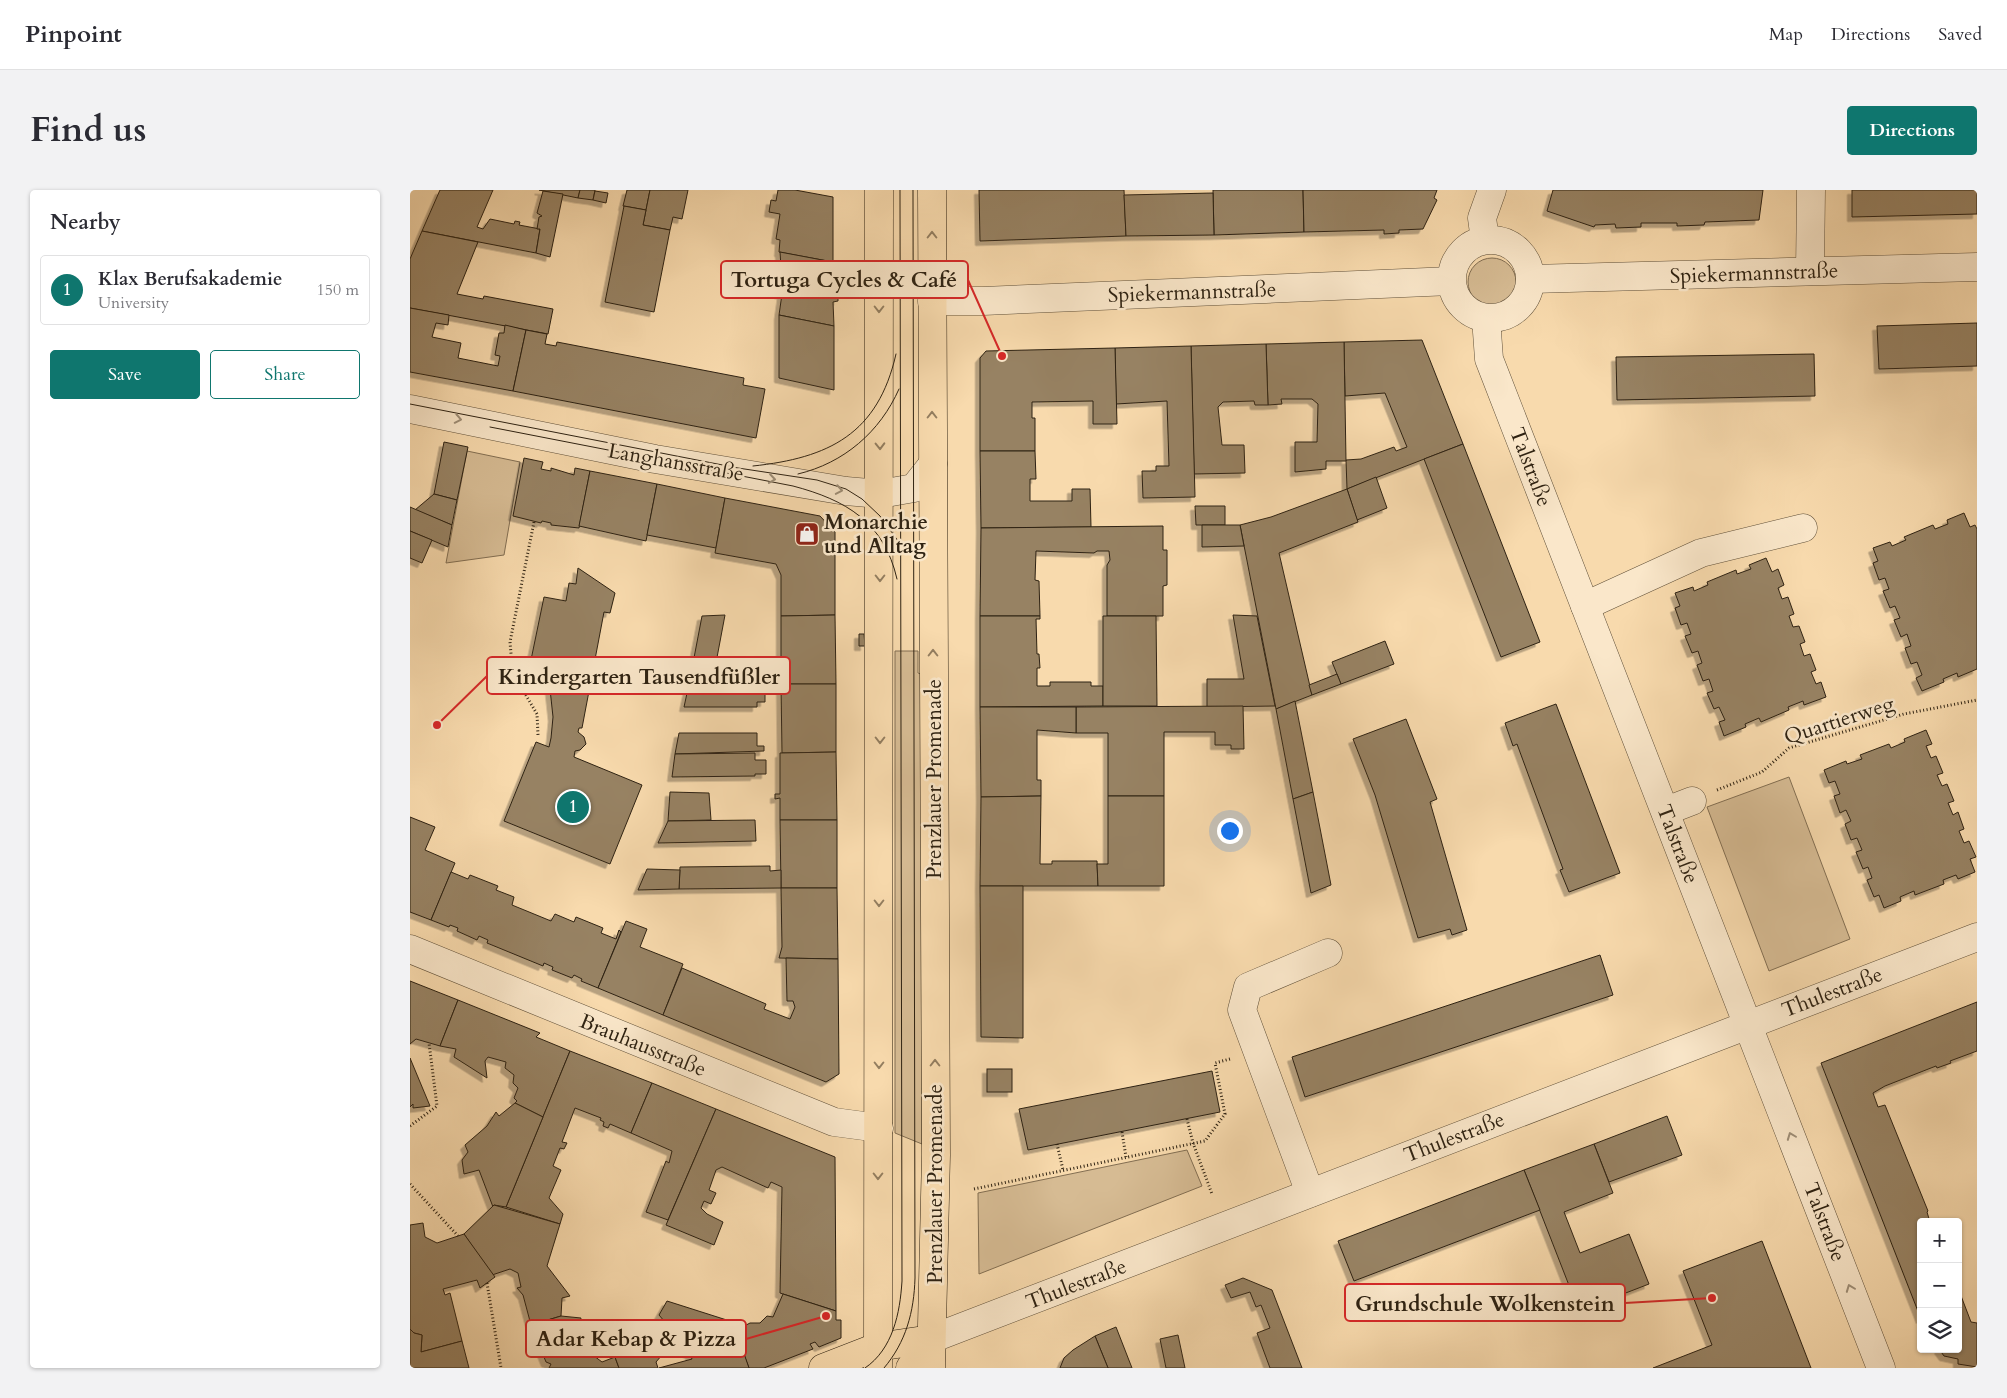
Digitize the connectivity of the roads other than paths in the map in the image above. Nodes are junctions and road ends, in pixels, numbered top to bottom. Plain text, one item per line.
1 (879, 190) edge
2 (932, 190) edge
3 (1492, 190) edge
4 (1811, 190) edge
5 (1485, 240) junction
6 (1977, 267) edge
7 (1810, 271) junction
8 (1530, 279) junction
9 (1452, 281) junction
10 (932, 301) junction
11 (1486, 318) junction
12 (410, 409) edge
13 (933, 464) junction
14 (880, 494) junction
15 (1803, 528) dead end
16 (1585, 606) junction
17 (1692, 801) road end
18 (1666, 811) junction
19 (1977, 937) edge
20 (410, 949) edge
21 (1328, 953) dead end
22 (1748, 1024) junction
23 (879, 1128) junction
24 (1310, 1192) junction
25 (931, 1339) junction
26 (878, 1358) edge
27 (823, 1368) edge
28 (910, 1368) edge
29 (931, 1368) edge
30 (1881, 1368) edge

1 -> 14 main road
10 -> 2 main road, Prenzlauer Promenade
3 - 5 street
4 - 7 street
5 - 8 street
5 - 9 street
6 - 7 street, Spiekermannstraße
7 - 8 street, Spiekermannstraße
8 - 11 street
9 - 10 street, Spiekermannstraße
9 - 11 street
13 -> 10 main road, Prenzlauer Promenade
11 - 16 street, Talstraße
12 -> 14 street, Langhansstraße
13 - 14 street, Langhansstraße
25 -> 13 main road, Prenzlauer Promenade
14 -> 23 main road
15 - 16 street
16 - 18 street, Talstraße
17 - 18 street
18 - 22 street, Talstraße
19 - 22 street, Thulestraße
20 - 23 street, Brauhausstraße
21 - 24 street
22 - 24 street, Thulestraße
30 -> 22 street, Talstraße
23 -> 26 main road
24 - 25 street, Thulestraße
25 - 26 main road
25 - 28 main road
25 - 29 main road, Prenzlauer Promenade
26 - 27 main road

